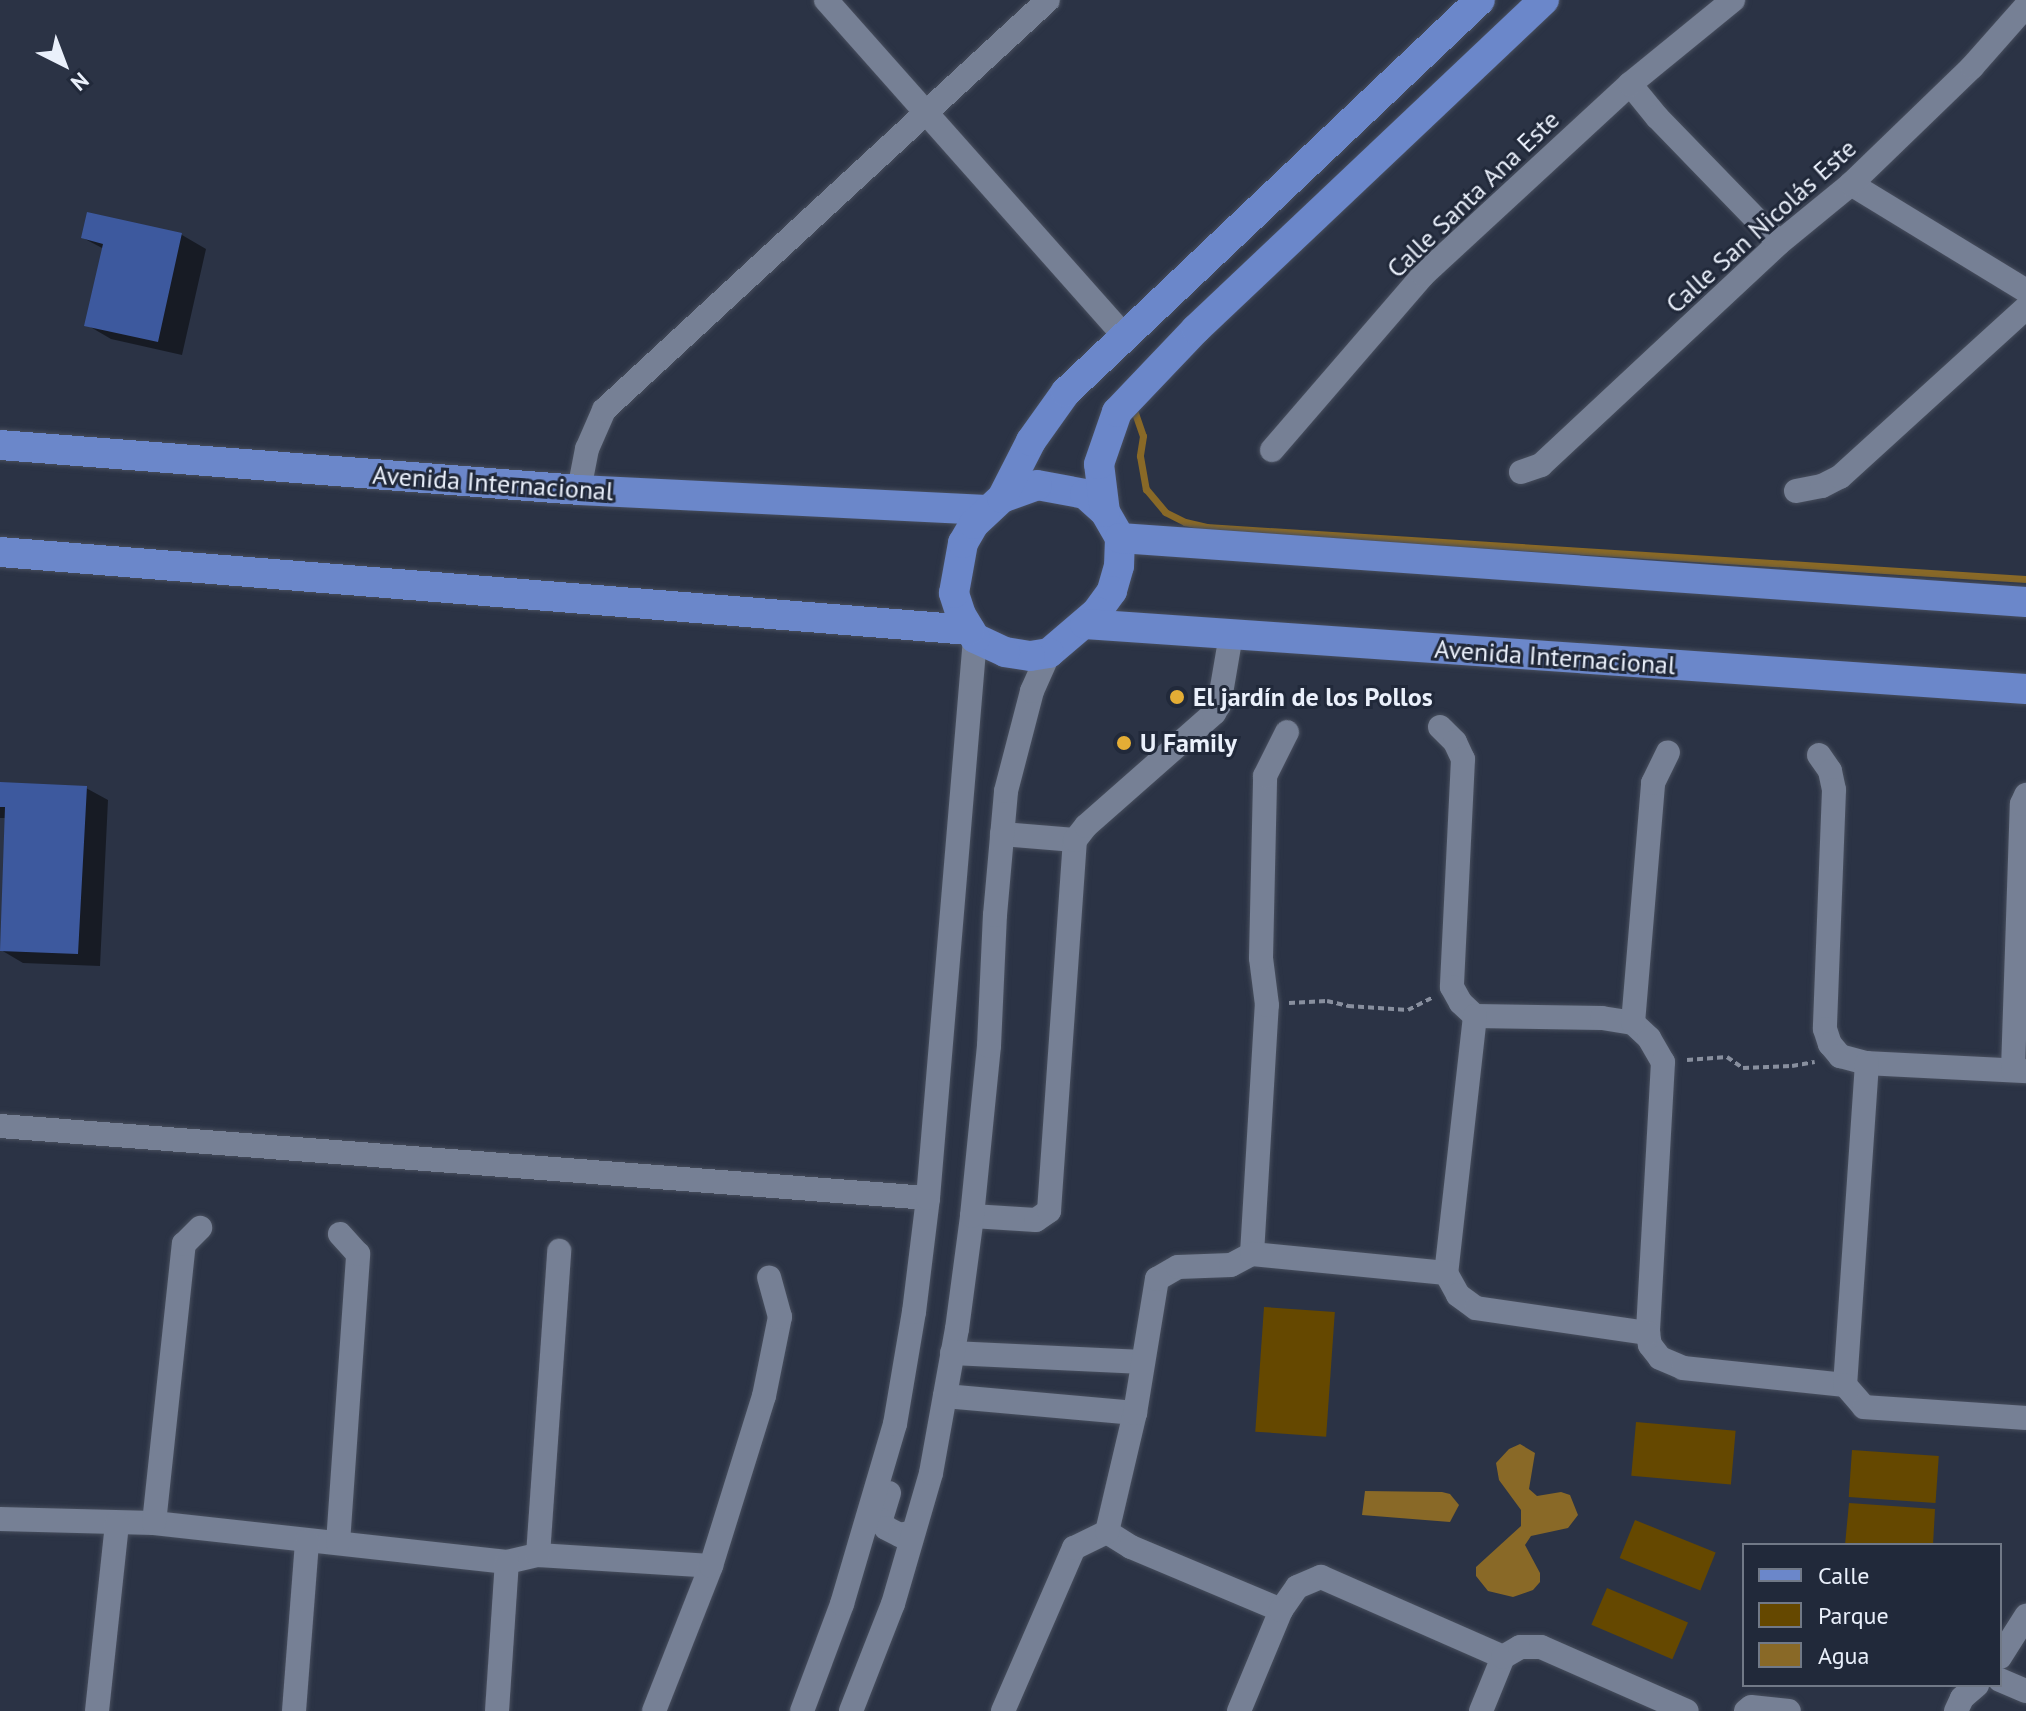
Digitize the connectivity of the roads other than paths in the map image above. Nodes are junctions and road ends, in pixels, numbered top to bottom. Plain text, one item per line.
1 (826, 0) edge
2 (1048, 0) edge
3 (1480, 0) edge
4 (1544, 0) edge
5 (1733, 0) edge
6 (2026, 6) edge
7 (1630, 84) junction
8 (925, 113) junction
9 (1851, 184) junction
10 (1779, 243) junction
11 (2026, 291) edge
12 (2026, 308) edge
13 (1123, 335) junction
14 (0, 445) edge
15 (1272, 450) dead end
16 (1521, 472) dead end
17 (579, 490) junction
18 (1796, 491) dead end
19 (994, 504) junction
20 (1105, 512) junction
21 (1120, 538) junction
22 (0, 552) edge
23 (2026, 602) edge
24 (1085, 624) junction
25 (972, 634) junction
26 (1231, 635) junction
27 (1049, 653) junction
28 (2026, 689) edge
29 (1440, 727) dead end
30 (1287, 732) dead end
31 (1668, 752) dead end
32 (1819, 755) dead end
33 (2026, 795) edge
34 (1002, 834) junction
35 (1075, 840) junction
36 (952, 913) junction
37 (995, 915) junction
38 (1475, 1016) junction
39 (1633, 1023) junction
40 (1867, 1063) junction
41 (2019, 1071) edge
42 (0, 1126) edge
43 (928, 1198) junction
44 (972, 1216) junction
45 (200, 1228) dead end
46 (340, 1234) dead end
47 (559, 1251) dead end
48 (1252, 1254) junction
49 (1446, 1273) junction
50 (769, 1277) dead end
51 (1648, 1333) junction
52 (952, 1353) junction
53 (1143, 1362) junction
54 (1845, 1385) junction
55 (945, 1396) junction
56 (1135, 1413) junction
57 (2026, 1418) edge
58 (885, 1456) junction
59 (0, 1519) edge
60 (117, 1523) junction
61 (154, 1523) junction
62 (913, 1532) junction
63 (1107, 1532) junction
64 (307, 1541) junction
65 (338, 1543) junction
66 (538, 1555) junction
67 (507, 1562) junction
68 (711, 1566) junction
69 (1281, 1610) junction
70 (2026, 1616) edge
71 (2002, 1654) edge
72 (1503, 1657) junction
73 (2002, 1681) edge
74 (1975, 1687) edge
75 (2026, 1691) edge
76 (97, 1711) edge
77 (294, 1711) edge
78 (497, 1711) edge
79 (654, 1711) edge
80 (802, 1711) edge
81 (851, 1711) edge
82 (1003, 1711) edge
83 (1239, 1711) edge
84 (1481, 1711) edge
85 (1687, 1711) edge
86 (1746, 1711) edge
87 (1789, 1711) edge
88 (1956, 1711) edge

1 - 8 street
2 - 8 street
3 - 13 main road
4 - 20 main road
5 - 7 street, Calle Santa Ana Este
6 - 9 street, Calle San Nicolás Este
7 - 10 street
7 - 15 street, Calle Santa Ana Este
8 - 13 street
8 - 17 street
9 - 10 street, Calle San Nicolás Este
9 - 11 street
10 - 16 street, Calle San Nicolás Este
12 - 18 street
13 - 19 main road
14 - 17 main road, Avenida Internacional
17 - 19 main road, Avenida Internacional
19 - 20 main road
19 - 25 main road
20 - 21 main road
21 - 23 main road
21 - 24 main road
22 - 25 main road
24 - 26 main road, Avenida Internacional
24 - 27 main road
25 - 27 main road
25 - 36 street
26 - 28 main road, Avenida Internacional
26 - 35 street
27 - 34 street
29 - 38 street
30 - 48 street
31 - 39 street
32 - 40 street
33 - 41 street
34 - 35 street
34 - 37 street
35 - 44 street
36 - 37 street
36 - 43 street
37 - 44 street
38 - 39 street
38 - 49 street
39 - 51 street
40 - 41 street
40 - 54 street
42 - 43 street
43 - 58 street
44 - 52 street
45 - 61 street
46 - 65 street
47 - 66 street
48 - 49 street
48 - 53 street
49 - 51 street
50 - 68 street
51 - 54 street
52 - 53 street
52 - 55 street
53 - 56 street
54 - 57 street
55 - 56 street
55 - 62 street
56 - 63 street
58 - 62 street
58 - 80 street
59 - 60 street
60 - 61 street
60 - 76 street
61 - 64 street
62 - 81 street
63 - 69 street
63 - 82 street
64 - 65 street
64 - 77 street
65 - 67 street
66 - 67 street
66 - 68 street
67 - 78 street
68 - 79 street
69 - 72 street
69 - 83 street
70 - 71 street
72 - 84 street
72 - 85 street
73 - 75 street
74 - 88 street
86 - 87 street

